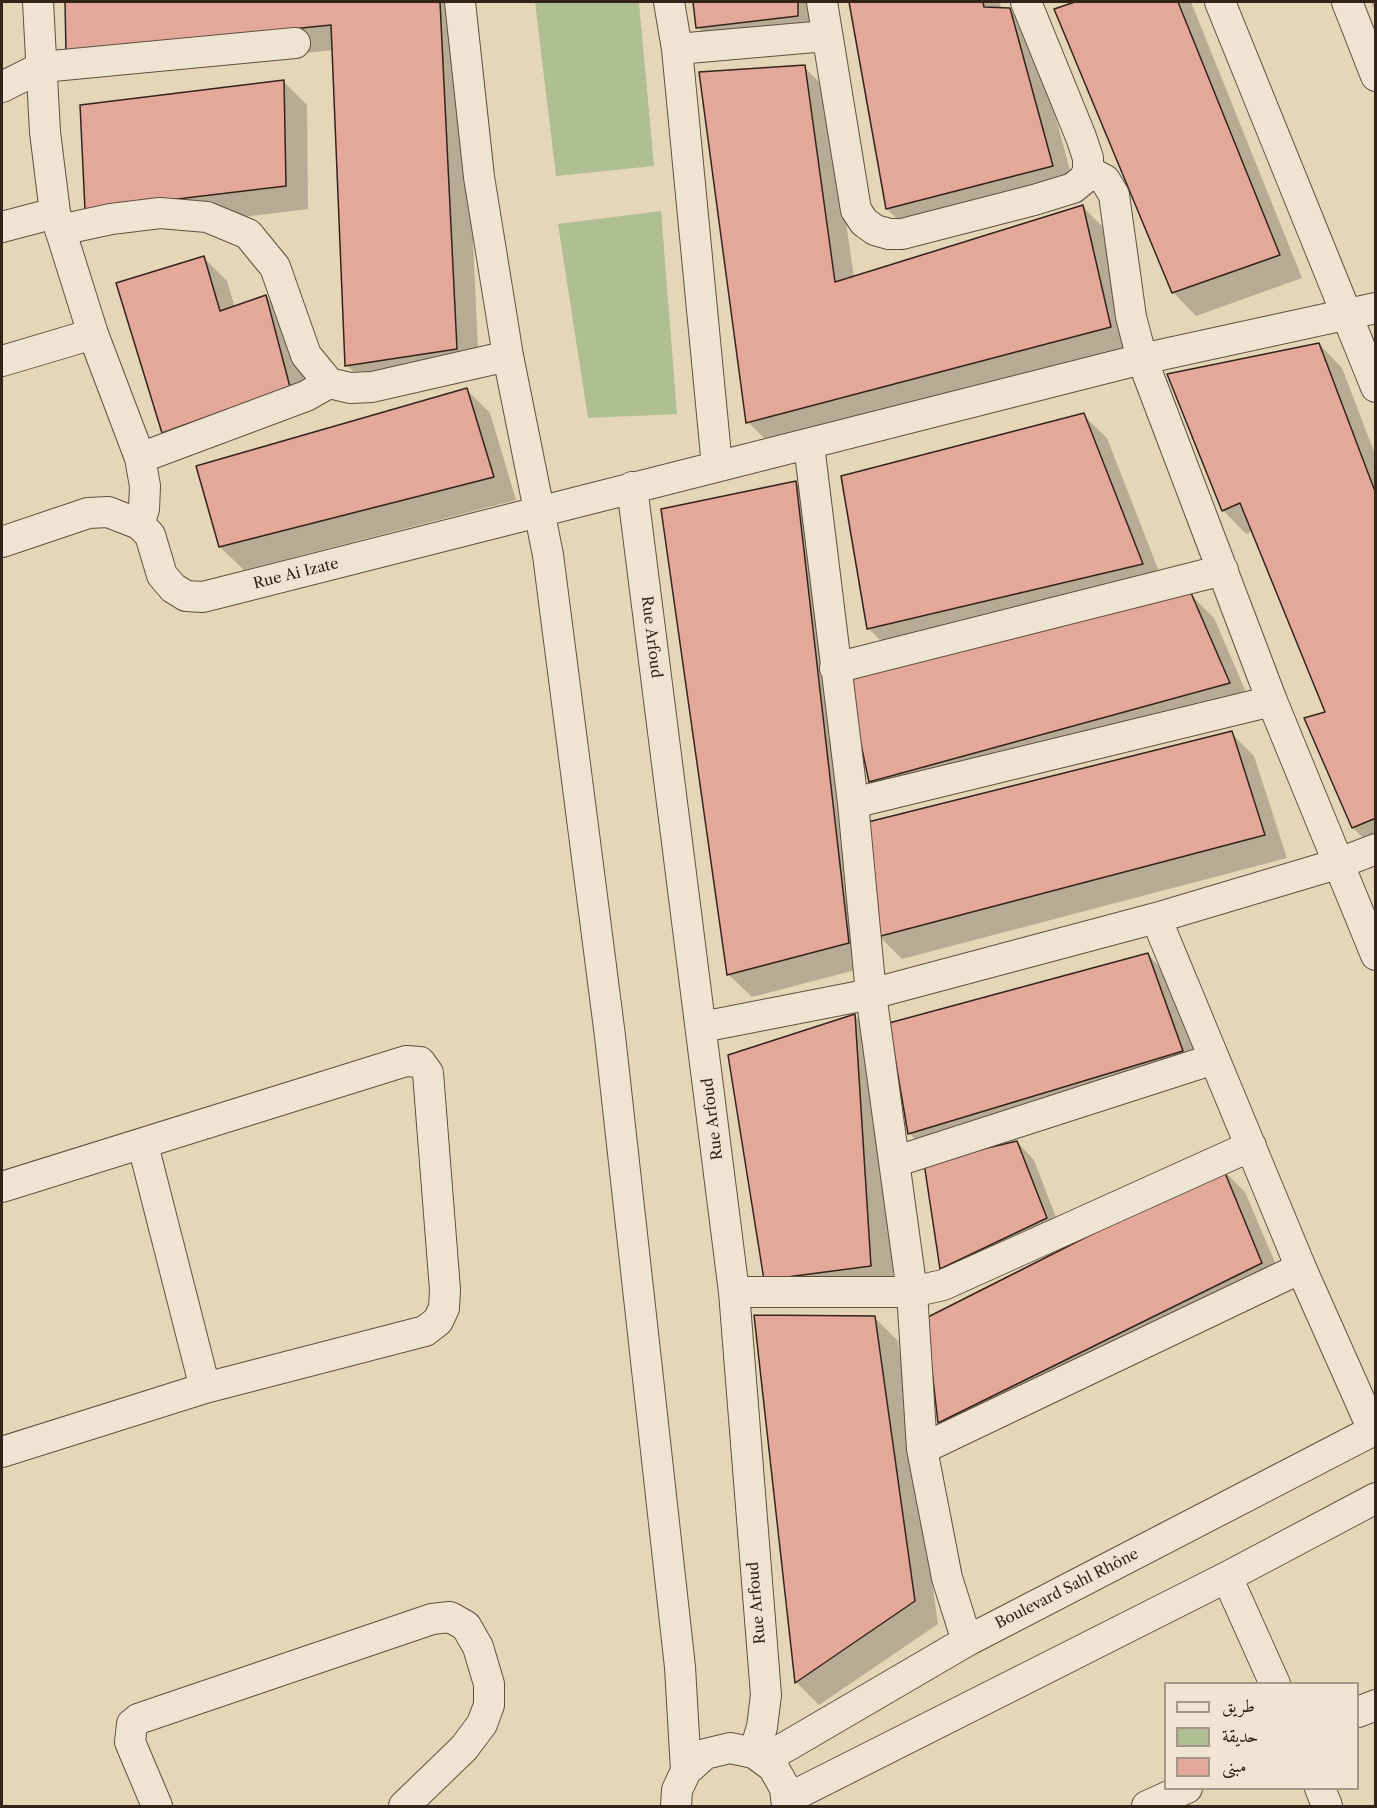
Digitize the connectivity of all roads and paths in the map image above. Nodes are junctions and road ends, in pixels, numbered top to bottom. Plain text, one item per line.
1 (38, 2) edge
2 (460, 2) edge
3 (669, 2) edge
4 (822, 2) edge
5 (1026, 2) edge
6 (1220, 2) edge
7 (1347, 2) edge
8 (826, 36) junction
9 (295, 43) dead end
10 (676, 49) junction
11 (42, 67) junction
12 (1376, 76) edge
13 (2, 87) edge
14 (1088, 171) junction
15 (58, 222) junction
16 (2, 227) edge
17 (1376, 308) edge
18 (1344, 315) junction
19 (93, 334) junction
20 (508, 356) junction
21 (1142, 359) junction
22 (2, 361) edge
23 (329, 382) junction
24 (1376, 387) edge
25 (809, 445) junction
26 (140, 458) junction
27 (717, 466) junction
28 (632, 487) junction
29 (538, 511) junction
30 (139, 524) junction
31 (2, 542) edge
32 (1223, 570) junction
33 (835, 668) junction
34 (1272, 701) junction
35 (853, 803) junction
36 (1376, 849) edge
37 (1337, 864) junction
38 (1156, 918) junction
39 (1376, 955) edge
40 (871, 994) junction
41 (702, 1027) junction
42 (1214, 1059) junction
43 (143, 1145) junction
44 (1251, 1146) junction
45 (894, 1162) junction
46 (2, 1187) edge
47 (1301, 1268) junction
48 (734, 1292) junction
49 (912, 1292) junction
50 (204, 1389) junction
51 (1374, 1430) edge
52 (922, 1449) junction
53 (2, 1452) edge
54 (1376, 1498) edge
55 (1227, 1577) junction
56 (967, 1641) junction
57 (1275, 1682) edge
58 (1376, 1705) edge
59 (1359, 1712) edge
60 (760, 1756) junction
61 (686, 1771) junction
62 (1183, 1790) edge
63 (1321, 1790) edge
64 (787, 1803) edge
65 (157, 1806) edge
66 (404, 1806) edge
67 (676, 1806) edge
68 (1147, 1806) edge
69 (1327, 1806) edge

1 - 11 street
2 - 20 street
3 - 10 street
4 - 8 street
5 - 14 street
6 - 18 street
7 - 12 street
8 - 10 street
8 - 14 street
9 - 11 street
10 - 27 street
11 - 13 street
11 - 15 street
14 - 21 street
15 - 16 street
15 - 19 street
15 - 23 street
17 - 18 street, Rue Ai Izate
18 - 21 street, Rue Ai Izate
18 - 24 street
19 - 22 street
19 - 26 street
20 - 23 street
20 - 29 street
21 - 25 street, Rue Ai Izate
21 - 32 street
23 - 26 street
25 - 27 street, Rue Ai Izate
25 - 33 street
26 - 30 street
27 - 28 street, Rue Ai Izate
28 - 29 street, Rue Ai Izate
28 - 41 street, Rue Arfoud
29 - 30 street, Rue Ai Izate
29 - 61 street
30 - 31 street
32 - 33 street
32 - 34 street
33 - 35 street
34 - 35 street
34 - 37 street
35 - 40 street
36 - 37 street
37 - 38 street
37 - 39 street
38 - 40 street
38 - 42 street
40 - 41 street
40 - 45 street
41 - 48 street, Rue Arfoud
42 - 44 street
42 - 45 street
43 - 46 street
43 - 50 street
43 - 50 street
44 - 47 street
44 - 49 street
45 - 49 street
47 - 51 street
47 - 52 street
48 - 49 street
48 - 60 street, Rue Arfoud
49 - 52 street
50 - 53 street
51 - 56 street, Boulevard Sahl Rhône
52 - 56 street
54 - 55 street
55 - 57 street
55 - 64 street
56 - 60 street, Boulevard Sahl Rhône
58 - 59 street
60 - 61 street
60 - 64 street
61 - 67 street
62 - 68 street
63 - 69 street
65 - 66 street

